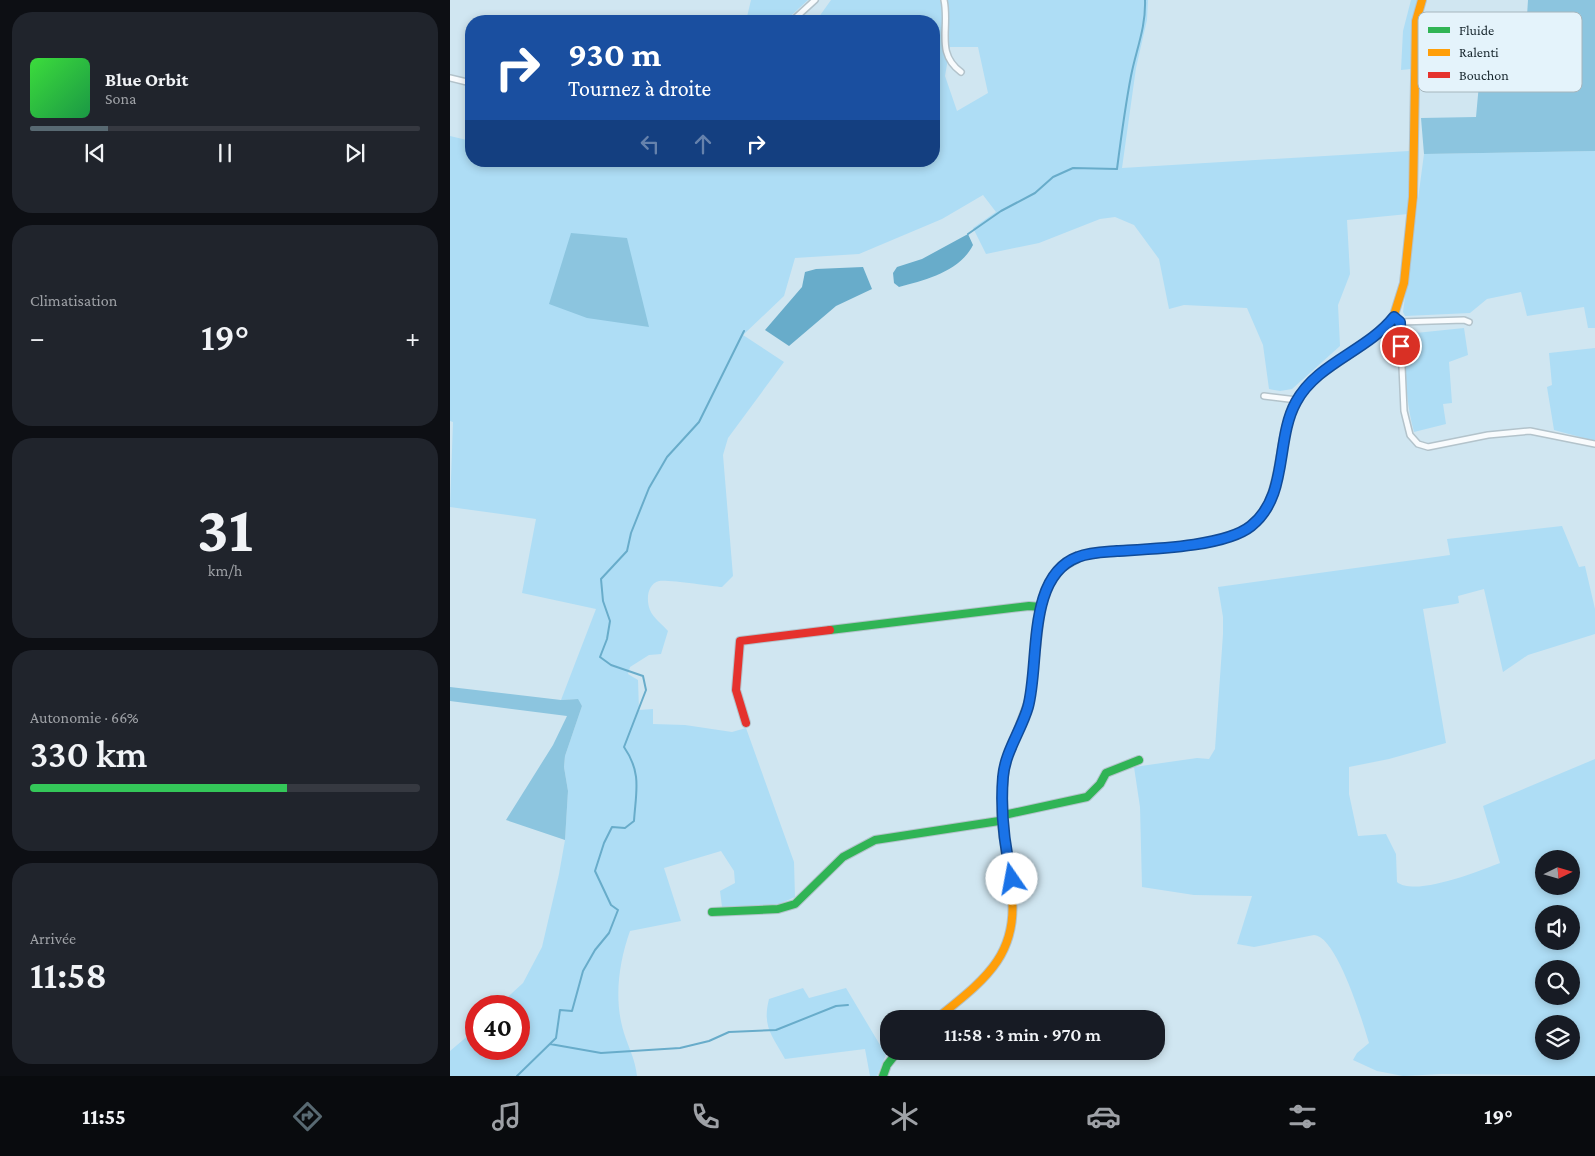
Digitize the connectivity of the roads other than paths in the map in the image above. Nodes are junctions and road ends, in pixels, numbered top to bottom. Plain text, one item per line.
1 (815, 0) edge
2 (944, 0) edge
3 (1418, 14) edge
4 (799, 15) edge
5 (961, 72) dead end
6 (450, 78) edge
7 (465, 82) edge
8 (1397, 319) junction
9 (1468, 322) dead end
10 (1264, 396) dead end
11 (1297, 400) junction
12 (1595, 444) edge
13 (1041, 607) junction
14 (746, 723) dead end
15 (1139, 760) dead end
16 (1001, 819) junction
17 (712, 912) dead end
18 (947, 1010) edge
19 (891, 1060) edge
20 (883, 1076) edge

1 - 4 street
2 - 5 street
3 - 8 street
6 - 7 street
8 - 9 street
8 - 11 street
8 - 12 street
10 - 11 street
11 - 13 street
13 - 14 street
13 - 16 street
15 - 16 street
16 - 17 street
16 - 18 street
19 - 20 street

